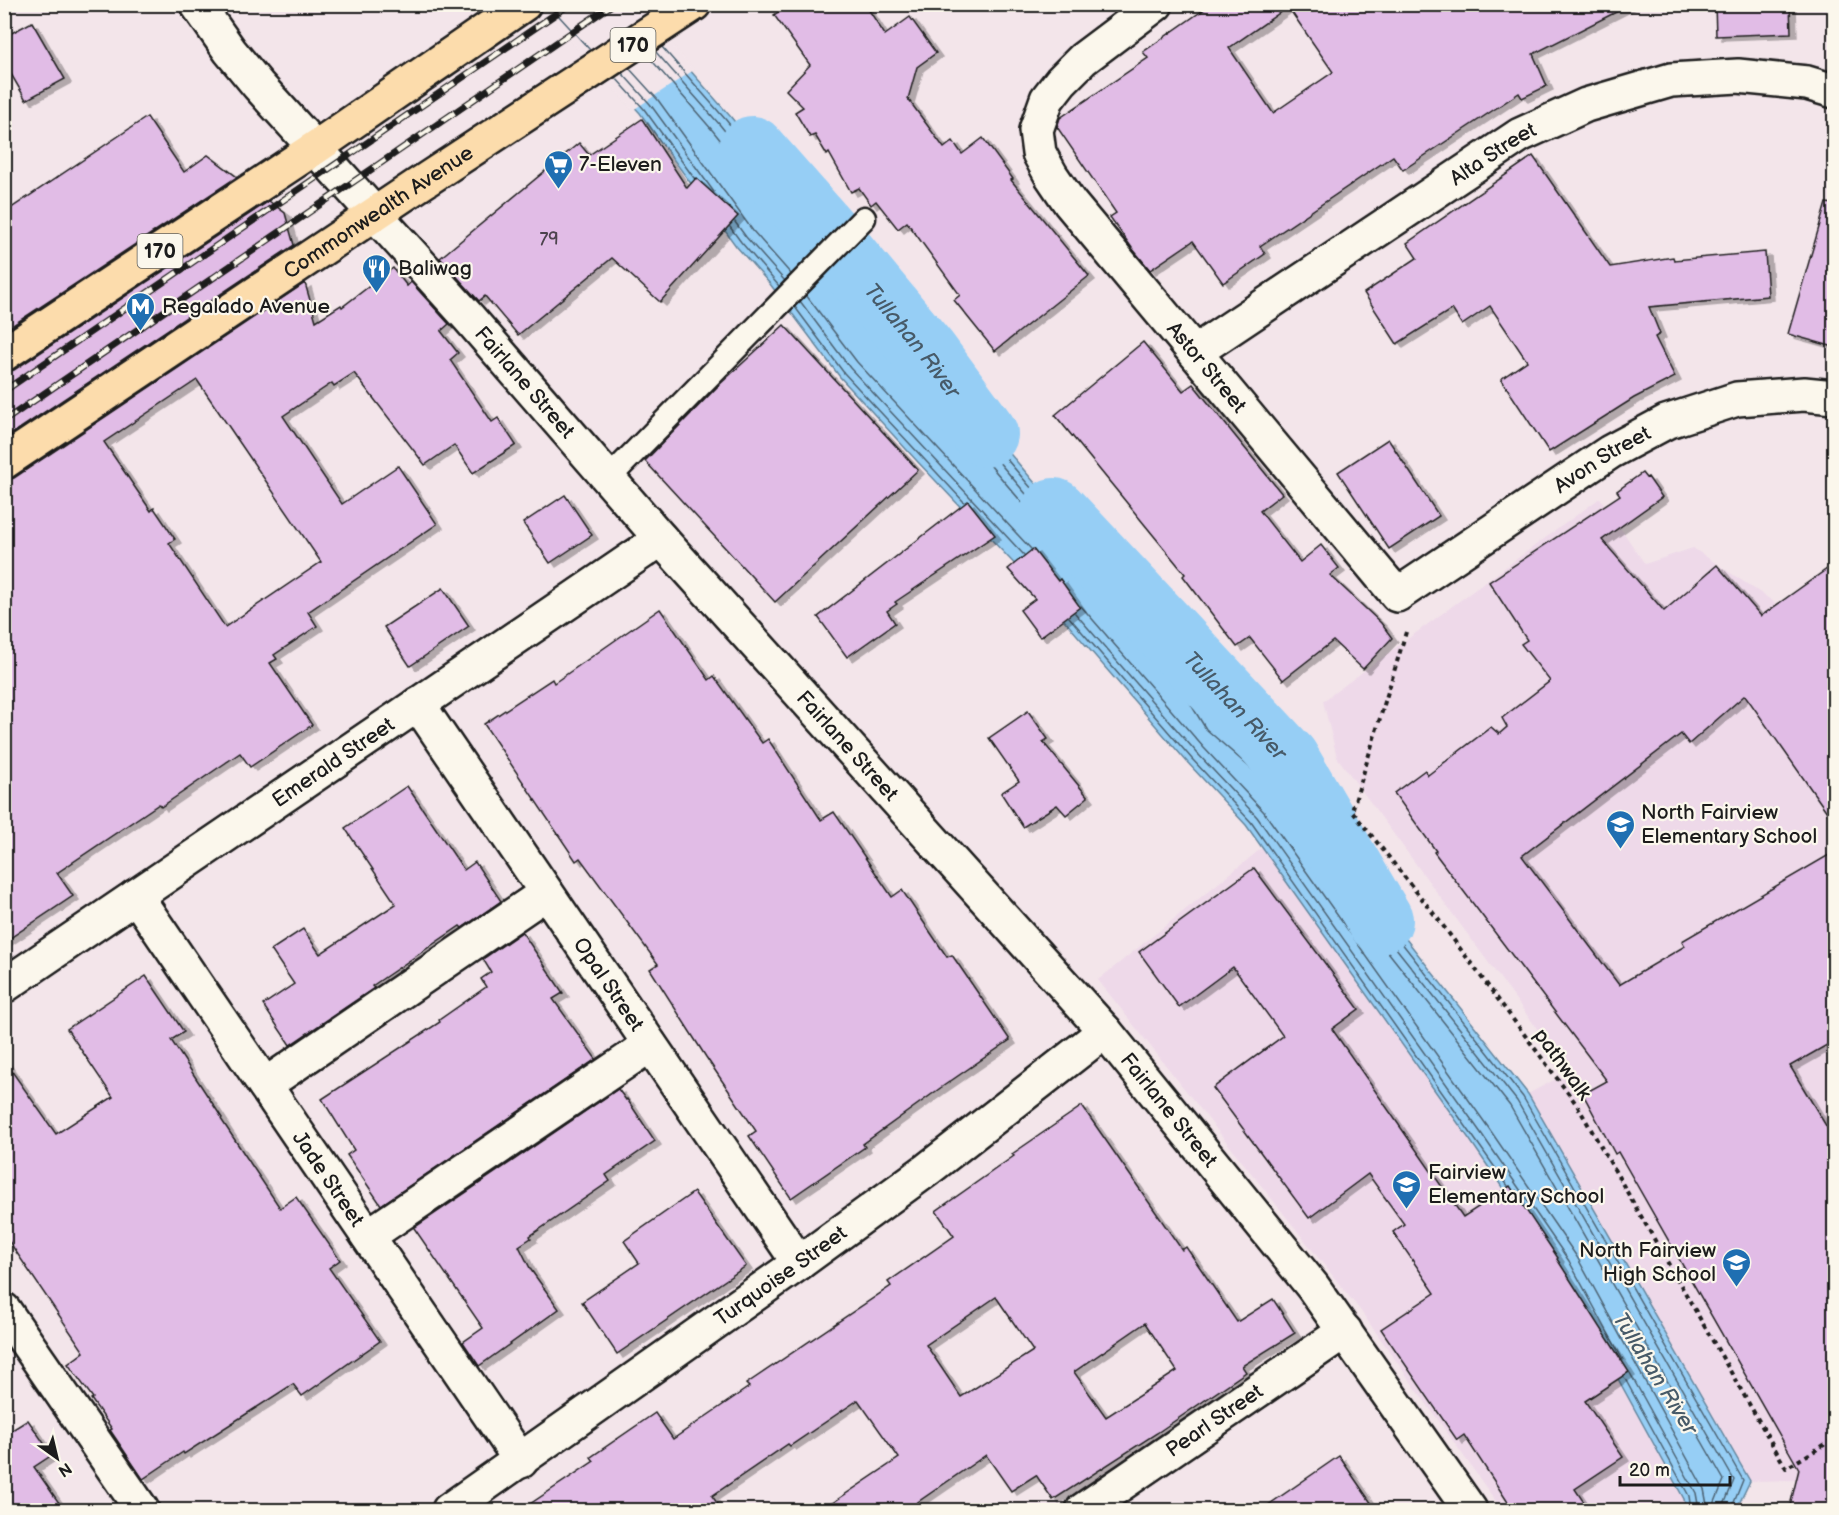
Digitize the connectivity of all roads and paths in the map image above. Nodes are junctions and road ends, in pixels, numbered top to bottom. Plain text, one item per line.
1 (197, 4) edge
2 (694, 4) edge
3 (1156, 4) edge
4 (523, 5) edge
5 (1834, 91) edge
6 (315, 148) junction
7 (374, 214) junction
8 (864, 218) dead end
9 (1195, 352) junction
10 (4, 354) edge
11 (1834, 398) edge
12 (4, 462) edge
13 (609, 478) junction
14 (661, 539) junction
15 (1397, 595) joint
16 (1406, 632) dead end
17 (418, 704) junction
18 (546, 893) junction
19 (136, 896) junction
20 (4, 986) edge
21 (1105, 1031) junction
22 (650, 1045) junction
23 (265, 1085) junction
24 (368, 1236) junction
25 (799, 1263) junction
26 (4, 1310) edge
27 (1345, 1331) junction
28 (1834, 1439) edge
29 (521, 1461) junction
30 (142, 1510) edge
31 (449, 1510) edge
32 (1083, 1510) edge
33 (1470, 1510) edge

1 - 6 street, Fairlane Street
2 - 7 main road, Commonwealth Avenue / 170
3 - 9 street, Astor Street
4 - 6 main road, 170
5 - 9 street, Alta Street
6 - 7 street, Fairlane Street
6 - 10 main road, 170
7 - 12 main road, Commonwealth Avenue / 170
7 - 13 street, Fairlane Street
8 - 13 lane
9 - 15 street, Astor Street
11 - 15 street, Avon Street
13 - 14 street, Fairlane Street
14 - 17 street, Emerald Street
14 - 21 street, Fairlane Street
16 - 28 path, pathwalk
17 - 18 street, Opal Street
17 - 19 street, Emerald Street
18 - 22 street, Opal Street
18 - 23 street
19 - 20 street, Emerald Street
19 - 23 street, Jade Street
21 - 25 street, Turquoise Street
21 - 27 street, Fairlane Street
22 - 24 street
22 - 25 street, Opal Street
23 - 24 street, Jade Street
24 - 29 street, Jade Street
25 - 29 street, Turquoise Street
26 - 30 street
27 - 32 street, Pearl Street
27 - 33 street, Fairlane Street
29 - 31 street, Turquoise Street

